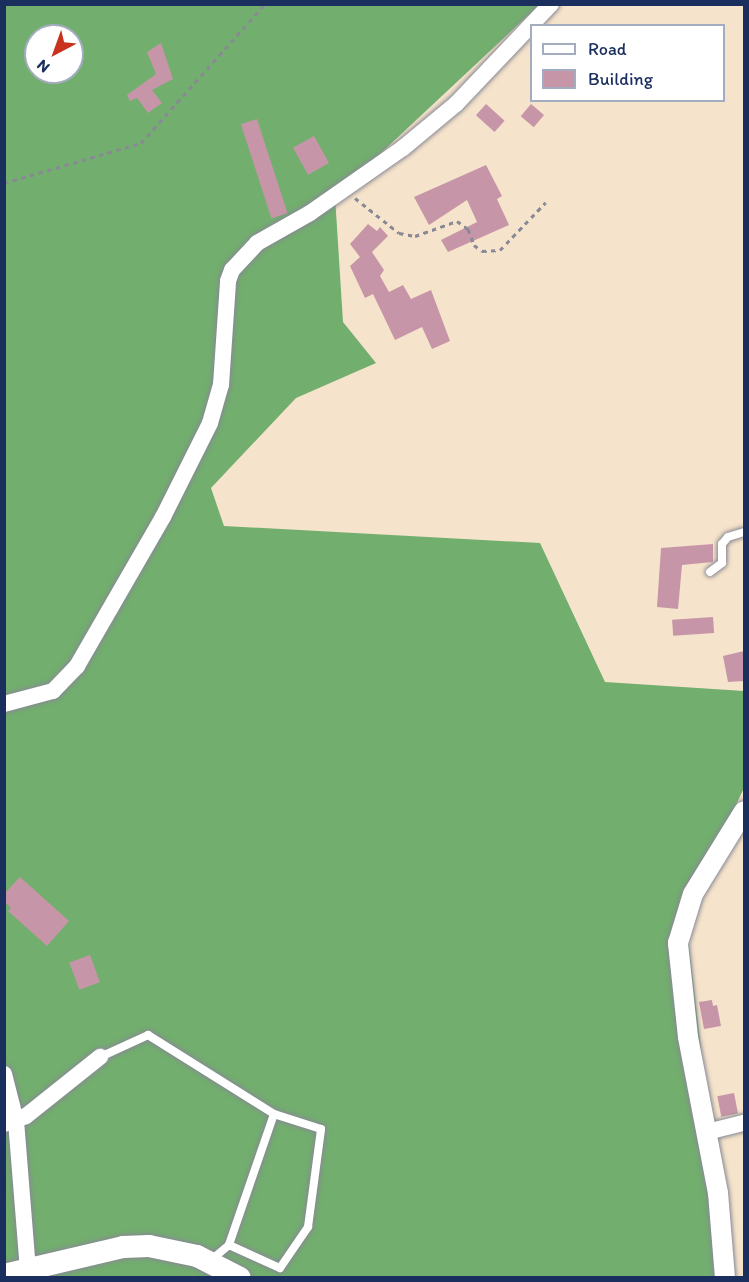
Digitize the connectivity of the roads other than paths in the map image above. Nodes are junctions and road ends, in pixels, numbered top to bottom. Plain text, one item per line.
1 (551, 4) edge
2 (532, 24) edge
3 (530, 26) edge
4 (744, 532) edge
5 (710, 572) dead end
6 (4, 704) edge
7 (744, 811) edge
8 (99, 1057) joint
9 (4, 1074) edge
10 (274, 1114) junction
11 (10, 1122) edge
12 (744, 1123) edge
13 (706, 1132) junction
14 (229, 1245) junction
15 (209, 1262) junction
16 (28, 1269) junction
17 (4, 1275) edge
18 (240, 1278) edge
19 (725, 1278) edge

1 - 2 street
3 - 6 street
4 - 5 lane
7 - 13 street
8 - 10 lane
8 - 11 street
9 - 11 street
10 - 14 lane
10 - 14 lane
11 - 16 street
12 - 13 street
13 - 19 street
14 - 15 lane
15 - 16 main road
15 - 18 main road
16 - 17 main road

